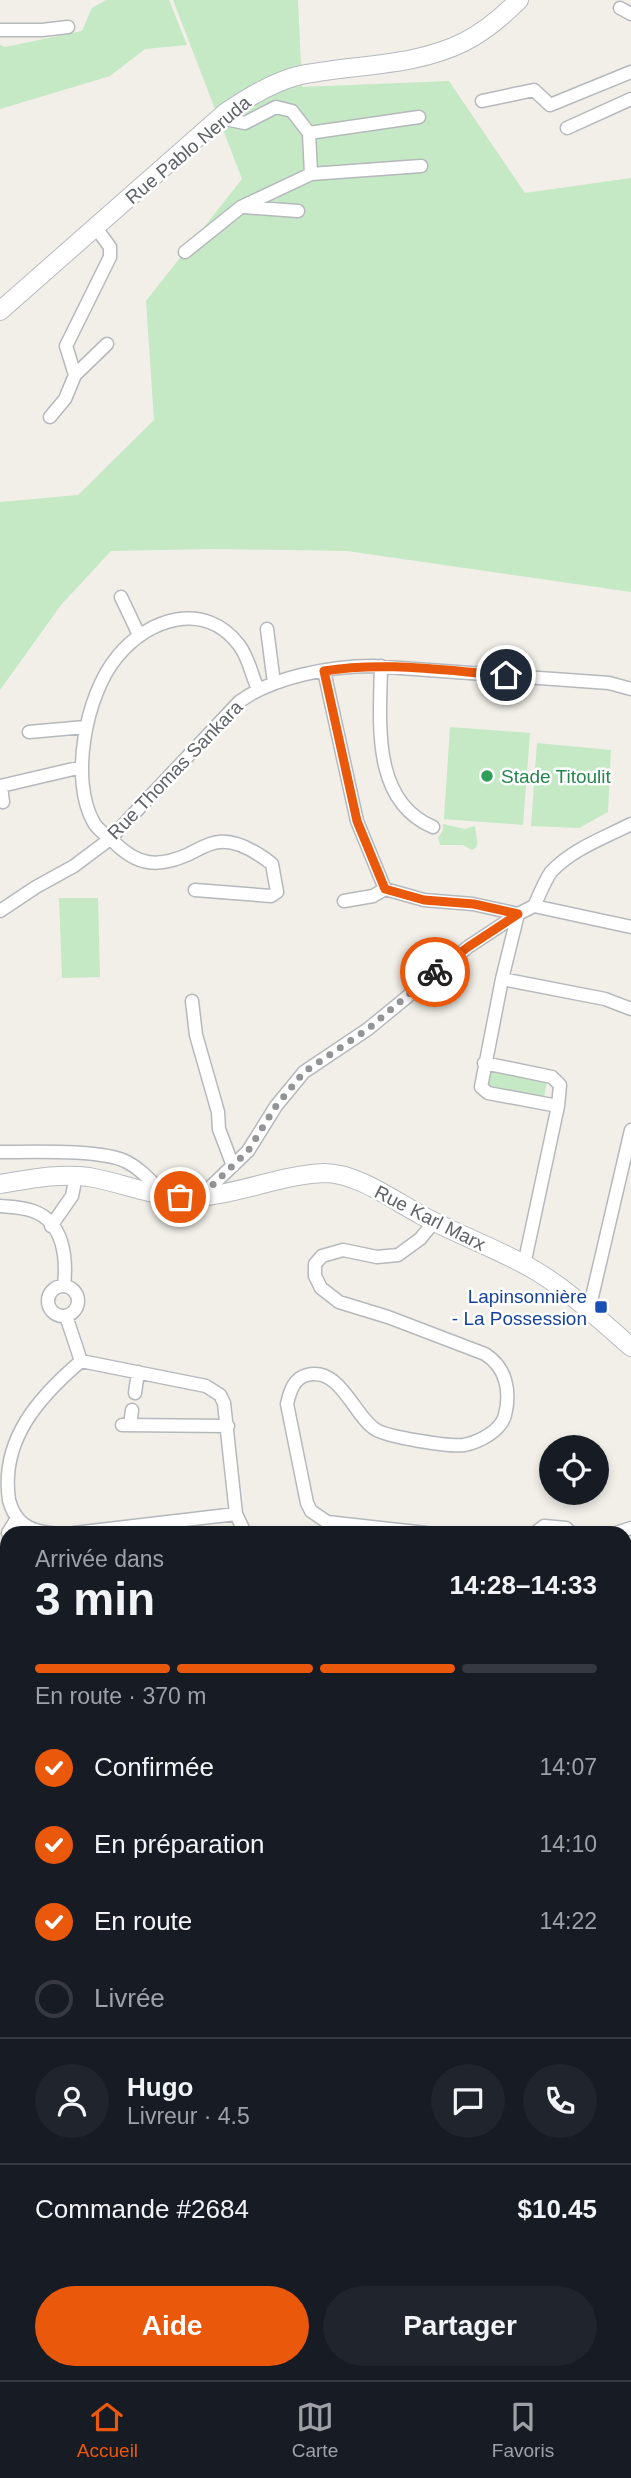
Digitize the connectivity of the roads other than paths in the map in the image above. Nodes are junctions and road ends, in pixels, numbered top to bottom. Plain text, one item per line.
1 (519, 0) edge
2 (68, 27) dead end
3 (0, 30) edge
4 (631, 72) edge
5 (631, 99) edge
6 (482, 101) dead end
7 (419, 117) dead end
8 (220, 118) junction
9 (567, 128) dead end
10 (309, 133) junction
11 (421, 166) dead end
12 (311, 174) junction
13 (241, 207) junction
14 (298, 211) dead end
15 (96, 228) junction
16 (185, 252) dead end
17 (0, 311) edge
18 (107, 344) dead end
19 (75, 375) junction
20 (50, 417) dead end
21 (121, 597) dead end
22 (267, 629) dead end
23 (139, 635) junction
24 (381, 666) junction
25 (324, 671) junction
26 (274, 683) junction
27 (258, 689) junction
28 (631, 689) edge
29 (85, 727) junction
30 (29, 732) dead end
31 (82, 767) junction
32 (3, 802) dead end
33 (631, 825) edge
34 (433, 827) dead end
35 (110, 839) junction
36 (385, 889) junction
37 (195, 890) dead end
38 (344, 901) dead end
39 (534, 906) junction
40 (0, 911) edge
41 (518, 914) junction
42 (631, 927) edge
43 (502, 979) junction
44 (192, 1001) dead end
45 (631, 1009) edge
46 (485, 1063) junction
47 (558, 1106) junction
48 (631, 1130) edge
49 (0, 1152) edge
50 (233, 1167) junction
51 (76, 1176) junction
52 (21, 1180) junction
53 (0, 1184) edge
54 (0, 1192) edge
55 (165, 1195) junction
56 (201, 1196) junction
57 (0, 1206) edge
58 (434, 1222) junction
59 (51, 1226) junction
60 (524, 1265) junction
61 (64, 1286) junction
62 (586, 1306) junction
63 (66, 1316) junction
64 (629, 1342) edge
65 (80, 1361) junction
66 (138, 1372) junction
67 (135, 1392) dead end
68 (132, 1410) dead end
69 (228, 1426) junction
70 (236, 1514) junction
71 (16, 1520) junction
72 (12, 1526) edge
73 (24, 1526) edge
74 (151, 1526) edge
75 (242, 1526) edge
76 (363, 1526) edge

1 - 8 main road, Rue Pablo Neruda
2 - 3 street
4 - 6 street
5 - 9 street
7 - 10 street
8 - 10 street
8 - 15 main road, Rue Pablo Neruda
10 - 12 street
11 - 12 street
12 - 13 street
13 - 14 street
13 - 16 street
15 - 17 main road, Rue Pablo Neruda
15 - 19 street
18 - 19 street
19 - 20 street
21 - 23 street
22 - 26 street
23 - 27 street
23 - 29 street
24 - 25 street, Rue Thomas Sankara
24 - 28 street, Rue Thomas Sankara
24 - 34 street
25 - 26 street, Rue Thomas Sankara
25 - 36 street
26 - 27 street, Rue Thomas Sankara
27 - 35 street, Rue Thomas Sankara
29 - 30 street
29 - 31 street
31 - 32 street
31 - 35 street
33 - 39 street
35 - 37 street
35 - 40 street, Rue Thomas Sankara
36 - 38 street
36 - 41 street
39 - 41 street
39 - 42 street
41 - 43 street
41 - 50 street
43 - 45 street
43 - 46 street
44 - 50 street
46 - 47 street
46 - 47 street
47 - 60 street
48 - 62 street
49 - 55 street
50 - 56 street
51 - 52 main road, Rue Karl Marx
51 - 55 main road, Rue Karl Marx
51 - 59 street
52 - 53 main road, Rue Karl Marx
52 - 54 main road
55 - 56 main road, Rue Karl Marx
56 - 58 main road, Rue Karl Marx
57 - 59 street
58 - 60 main road, Rue Karl Marx
58 - 76 street
59 - 61 street
60 - 62 main road, Rue Karl Marx
61 - 63 street
61 - 63 street
62 - 64 main road, Rue Karl Marx
63 - 65 street
65 - 66 street
65 - 71 street
66 - 67 street
66 - 69 street
68 - 69 street
69 - 70 street
70 - 74 street
70 - 75 street
71 - 72 street
71 - 73 street

